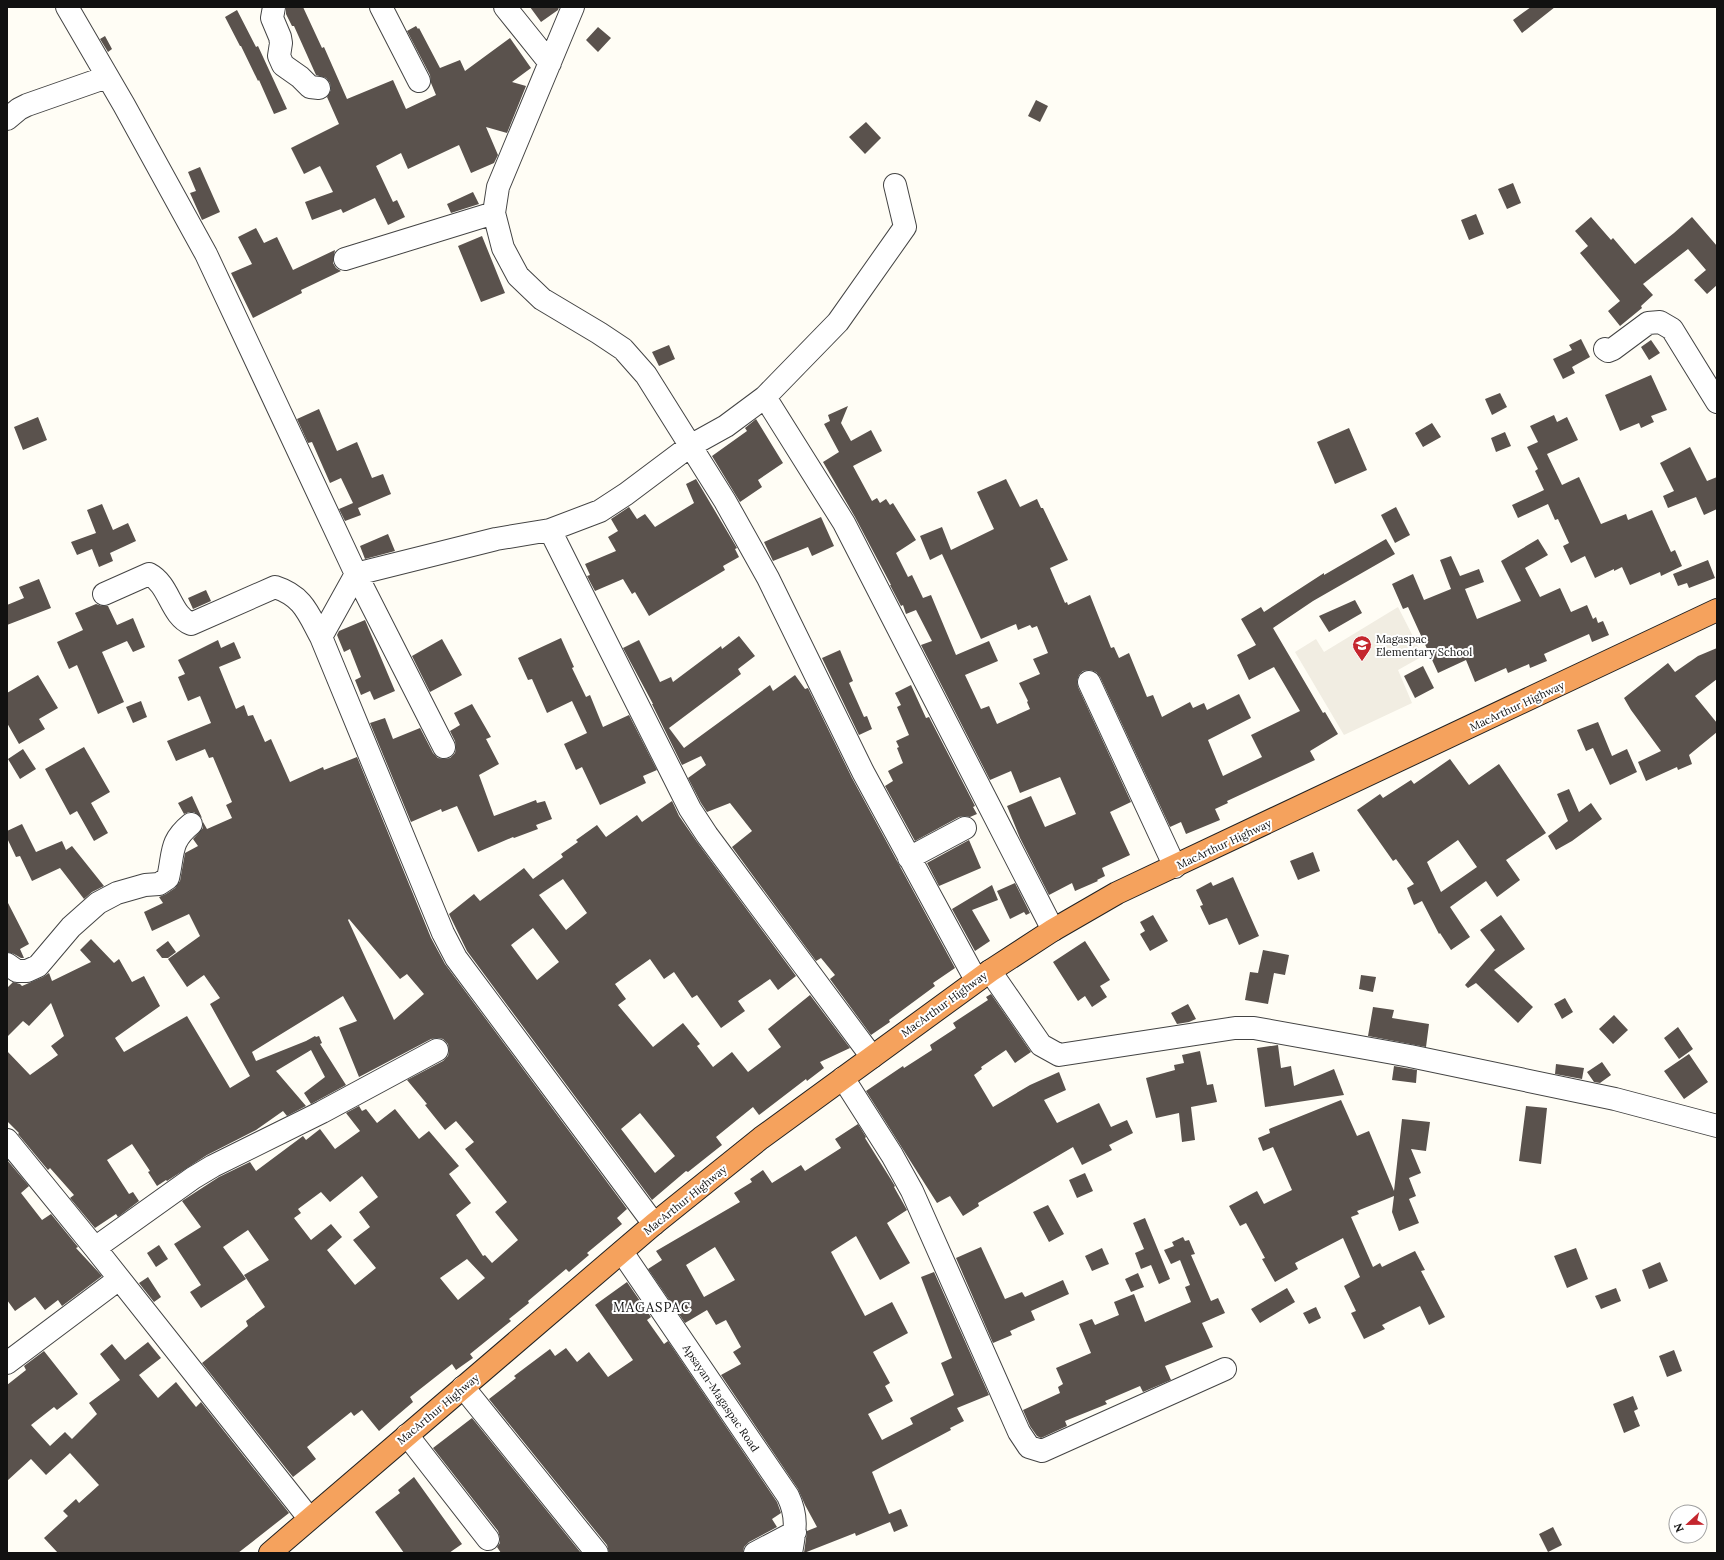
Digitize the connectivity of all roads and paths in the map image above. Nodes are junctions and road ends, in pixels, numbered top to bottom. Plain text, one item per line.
1 (67, 7) edge
2 (274, 7) edge
3 (381, 7) edge
4 (505, 7) edge
5 (572, 7) edge
6 (550, 63) junction
7 (107, 77) junction
8 (419, 80) dead end
9 (319, 88) dead end
10 (7, 119) edge
11 (895, 185) dead end
12 (494, 213) junction
13 (345, 259) dead end
14 (1605, 349) dead end
15 (765, 397) junction
16 (1717, 402) edge
17 (690, 446) junction
18 (550, 530) junction
19 (356, 574) junction
20 (104, 594) dead end
21 (1717, 610) edge
22 (321, 637) junction
23 (1089, 682) dead end
24 (444, 747) dead end
25 (191, 824) dead end
26 (965, 828) dead end
27 (910, 858) junction
28 (1175, 867) junction
29 (1053, 930) junction
30 (7, 964) edge
31 (983, 976) junction
32 (437, 1050) dead end
33 (872, 1057) junction
34 (843, 1078) junction
35 (1717, 1126) edge
36 (7, 1140) edge
37 (654, 1224) junction
38 (95, 1248) junction
39 (622, 1252) junction
40 (119, 1278) junction
41 (7, 1363) edge
42 (1225, 1369) dead end
43 (464, 1387) junction
44 (407, 1435) junction
45 (309, 1518) junction
46 (795, 1532) junction
47 (488, 1540) dead end
48 (270, 1553) edge
49 (597, 1553) edge
50 (755, 1553) edge
51 (791, 1553) edge

1 - 7 street
2 - 9 street
3 - 8 street
4 - 6 street
5 - 6 street
6 - 12 street
7 - 10 street
7 - 19 street
11 - 15 street
12 - 13 street
12 - 17 street
14 - 16 street
15 - 17 street
15 - 29 street
17 - 18 street
17 - 27 street
18 - 19 street
18 - 33 street
19 - 22 street
19 - 24 street
20 - 22 street
21 - 28 highway, MacArthur Highway
22 - 37 street
23 - 28 street
25 - 30 street
26 - 27 street
27 - 31 street
28 - 29 highway, MacArthur Highway
29 - 31 highway, MacArthur Highway
31 - 33 highway, MacArthur Highway
31 - 35 street
32 - 38 street
33 - 34 highway, MacArthur Highway
34 - 37 highway, MacArthur Highway
34 - 42 street
36 - 38 street
37 - 39 highway, MacArthur Highway
38 - 40 street
39 - 43 highway, MacArthur Highway
39 - 46 street, Apsayan-Magaspac Road
40 - 41 street
40 - 45 street
43 - 44 highway, MacArthur Highway
43 - 49 street
44 - 45 highway, MacArthur Highway
44 - 47 street
45 - 48 highway, MacArthur Highway
46 - 50 street
46 - 51 street, Apsayan-Magaspac Road

